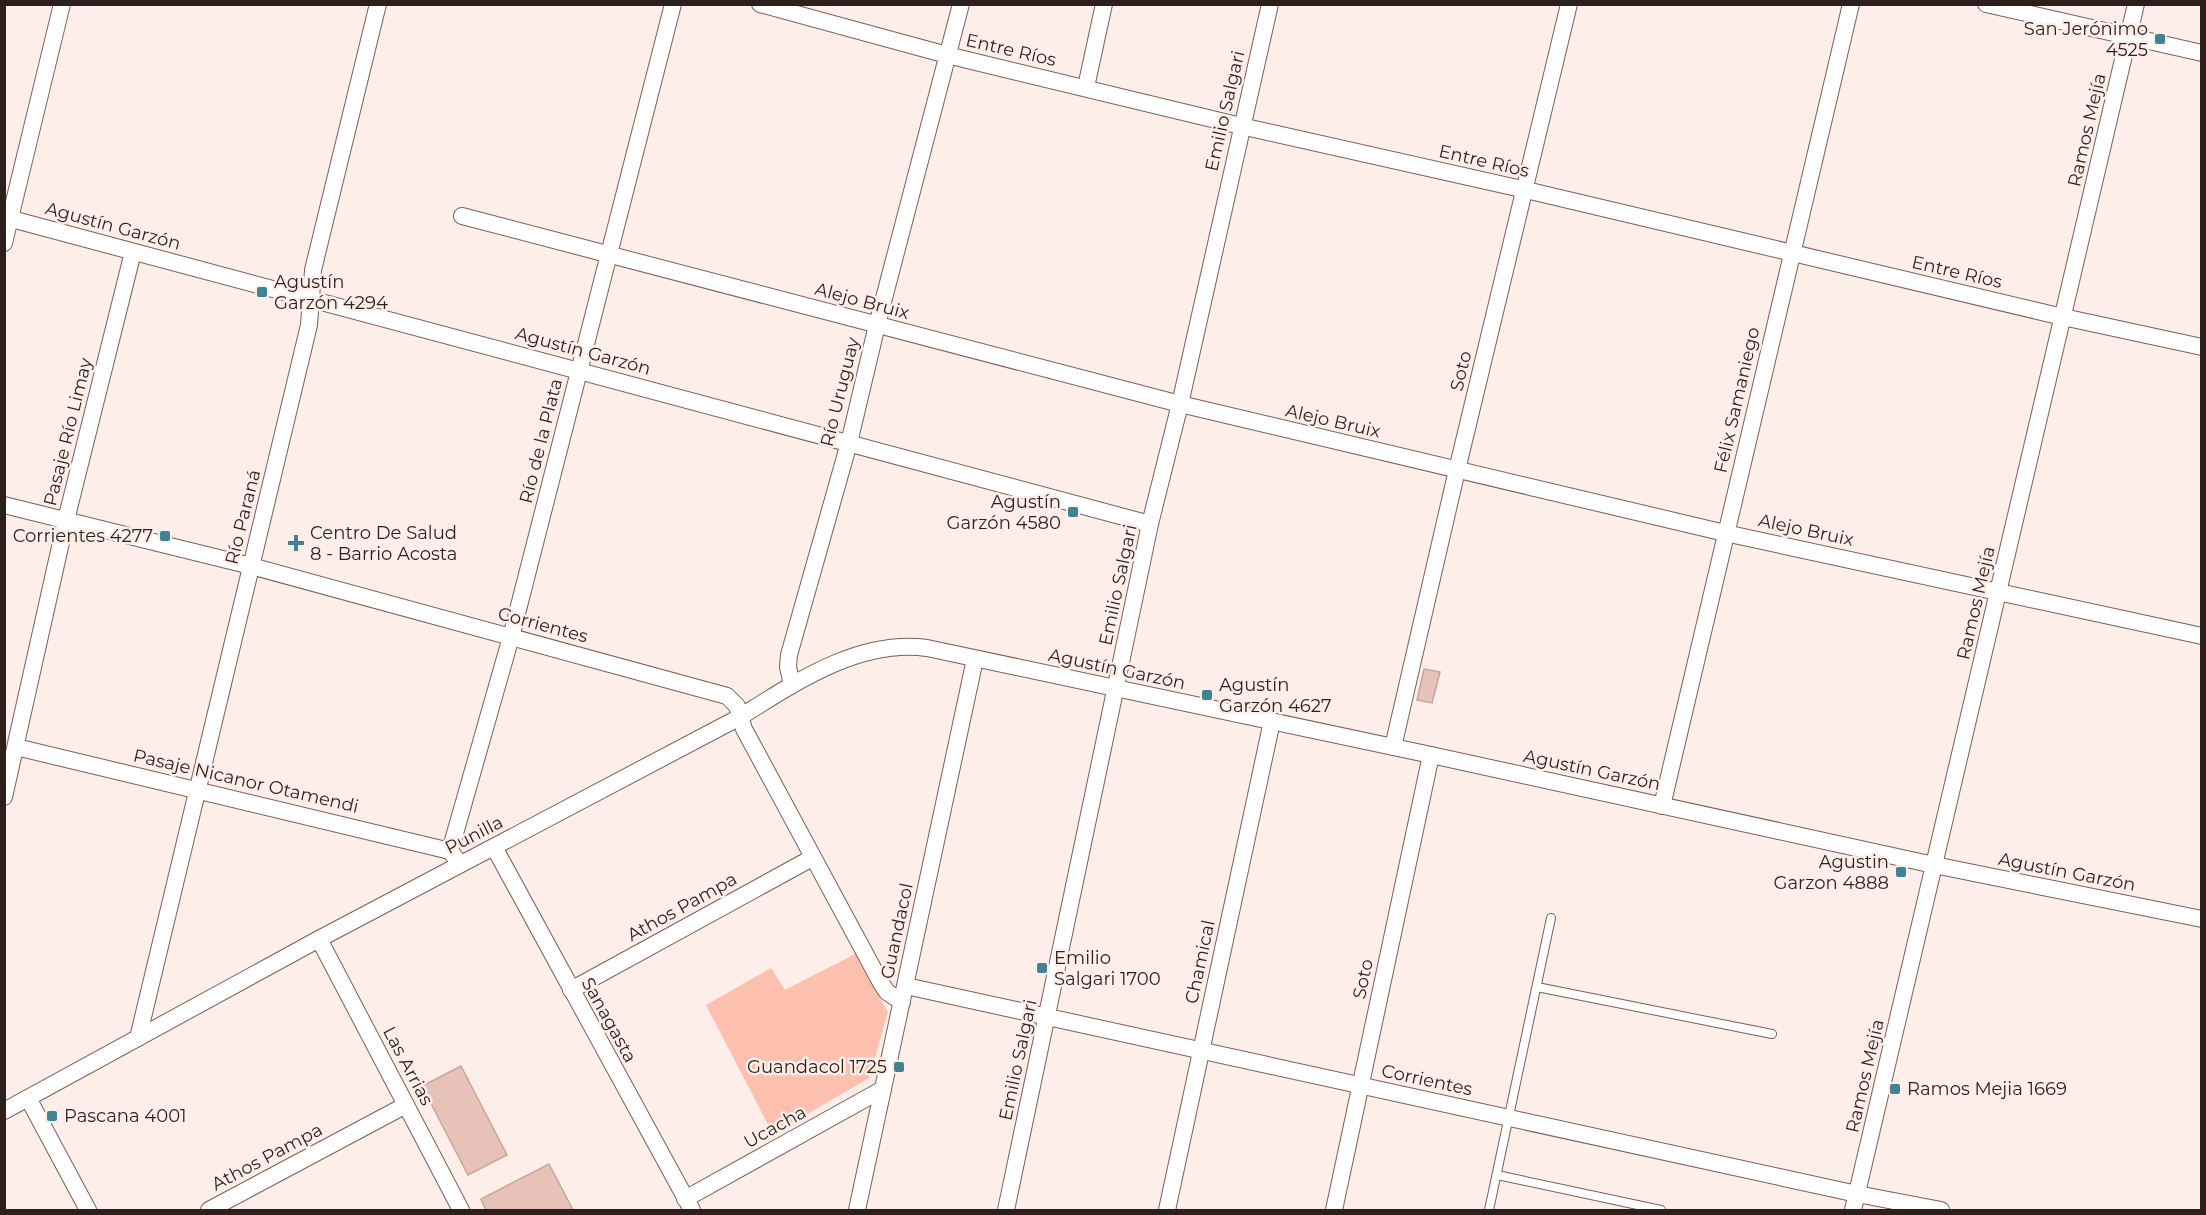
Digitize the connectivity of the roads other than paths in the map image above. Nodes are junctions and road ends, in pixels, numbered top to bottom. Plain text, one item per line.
1 (62, 4) edge
2 (378, 4) edge
3 (673, 4) edge
4 (760, 4) edge
5 (961, 4) edge
6 (1104, 4) edge
7 (1270, 4) edge
8 (1569, 4) edge
9 (1851, 4) edge
10 (1986, 4) edge
11 (2136, 4) edge
12 (2129, 37) junction
13 (2202, 53) edge
14 (947, 55) junction
15 (1086, 87) junction
16 (1241, 126) junction
17 (1526, 190) junction
18 (462, 216) dead end
19 (8, 218) edge
20 (4, 243) edge
21 (133, 252) junction
22 (1791, 253) junction
23 (608, 254) junction
24 (312, 299) junction
25 (2063, 317) junction
26 (877, 325) junction
27 (2202, 347) edge
28 (579, 371) junction
29 (1180, 404) junction
30 (849, 443) junction
31 (1457, 470) junction
32 (4, 505) edge
33 (66, 520) junction
34 (1150, 524) junction
35 (1725, 533) junction
36 (252, 566) junction
37 (1999, 592) junction
38 (2202, 636) edge
39 (511, 637) junction
40 (975, 659) junction
41 (792, 685) junction
42 (1116, 689) junction
43 (740, 717) junction
44 (1272, 721) junction
45 (16, 747) junction
46 (1393, 747) junction
47 (1431, 755) junction
48 (198, 789) junction
49 (4, 797) edge
50 (1662, 806) junction
51 (494, 847) junction
52 (455, 857) junction
53 (812, 858) junction
54 (1934, 866) junction
55 (1551, 918) dead end
56 (2202, 920) edge
57 (319, 939) junction
58 (1537, 987) junction
59 (571, 990) junction
60 (904, 994) junction
61 (1047, 1017) junction
62 (1772, 1034) dead end
63 (138, 1038) junction
64 (1201, 1051) junction
65 (1360, 1086) junction
66 (883, 1089) junction
67 (28, 1098) junction
68 (406, 1105) junction
69 (4, 1111) edge
70 (1509, 1118) junction
71 (1497, 1175) junction
72 (1855, 1202) edge
73 (689, 1205) edge
74 (88, 1210) edge
75 (209, 1210) edge
76 (461, 1210) edge
77 (857, 1210) edge
78 (1006, 1210) edge
79 (1167, 1210) edge
80 (1334, 1210) edge
81 (1489, 1210) edge
82 (1661, 1210) edge
83 (1941, 1210) edge

1 - 19 street
2 - 24 street, Río Paraná
3 - 23 street, Río de la Plata
4 - 14 street, Entre Ríos
5 - 14 street, Río Uruguay
6 - 15 street
7 - 16 street, Emilio Salgari
8 - 17 street, Soto
9 - 22 street, Félix Samaniego
10 - 12 street
11 - 12 street, Ramos Mejía
12 - 13 street
12 - 25 street, Ramos Mejía
14 - 15 street, Entre Ríos
14 - 26 street, Río Uruguay
15 - 16 street, Entre Ríos
16 - 17 street, Entre Ríos
16 - 29 street, Emilio Salgari
17 - 22 street, Entre Ríos
17 - 31 street, Soto
18 - 23 street, Alejo Bruix
19 - 20 street
19 - 21 street, Agustín Garzón
21 - 24 street, Agustín Garzón
21 - 33 street, Pasaje Río Limay
22 - 25 street, Entre Ríos
22 - 35 street, Félix Samaniego
23 - 26 street, Alejo Bruix
23 - 28 street, Río de la Plata
24 - 28 street, Agustín Garzón
24 - 36 street, Río Paraná
25 - 27 street, Entre Ríos
25 - 37 street, Ramos Mejía
26 - 29 street, Alejo Bruix
26 - 30 street, Río Uruguay
28 - 30 street, Agustín Garzón
28 - 39 street, Río de la Plata
29 - 31 street, Alejo Bruix
29 - 34 street, Emilio Salgari
30 - 34 street, Agustín Garzón
30 - 41 street, Río Uruguay
31 - 35 street, Alejo Bruix
31 - 46 street, Soto
32 - 33 street, Corrientes
33 - 36 street, Corrientes
33 - 45 street, Pasaje Río Limay
34 - 42 street, Emilio Salgari
35 - 37 street, Alejo Bruix
35 - 50 street, Félix Samaniego
36 - 39 street, Corrientes
36 - 48 street, Río Paraná
37 - 38 street, Alejo Bruix
37 - 54 street, Ramos Mejía
39 - 43 street, Corrientes
39 - 52 street, Río de la Plata
40 - 41 street, Punilla
40 - 42 street, Agustín Garzón
40 - 60 street, Guandacol
41 - 43 street, Punilla
42 - 44 street, Agustín Garzón
42 - 61 street, Emilio Salgari
43 - 51 street, Punilla
43 - 53 street, Corrientes
44 - 46 street, Agustín Garzón
44 - 64 street, Chamical
45 - 48 street, Pasaje Nicanor Otamendi
45 - 49 street, Pasaje Río Limay
46 - 47 street, Agustín Garzón
47 - 50 street, Agustín Garzón
47 - 65 street, Soto
48 - 52 street, Pasaje Nicanor Otamendi
48 - 63 street, Río Paraná
50 - 54 street, Agustín Garzón
51 - 52 street, Punilla
51 - 59 street, Sanagasta
52 - 57 street, Punilla
53 - 59 street, Athos Pampa
53 - 60 street, Corrientes
54 - 56 street, Agustín Garzón
54 - 72 street, Ramos Mejía
55 - 58 lane
57 - 63 street, Punilla
57 - 68 street, Las Arrias
58 - 62 lane
58 - 70 lane
59 - 73 street, Sanagasta
60 - 61 street, Corrientes
60 - 66 street, Guandacol
61 - 64 street, Corrientes
61 - 78 street, Emilio Salgari
63 - 67 street, Punilla
64 - 65 street, Corrientes
64 - 79 street, Chamical
65 - 70 street, Corrientes
65 - 80 street, Soto
66 - 73 street, Ucacha
66 - 77 street, Guandacol
67 - 69 street, Punilla
67 - 74 street
68 - 75 street, Athos Pampa
68 - 76 street, Las Arrias
70 - 71 lane
70 - 72 street, Corrientes
71 - 81 lane
71 - 82 lane
72 - 83 street, Corrientes

